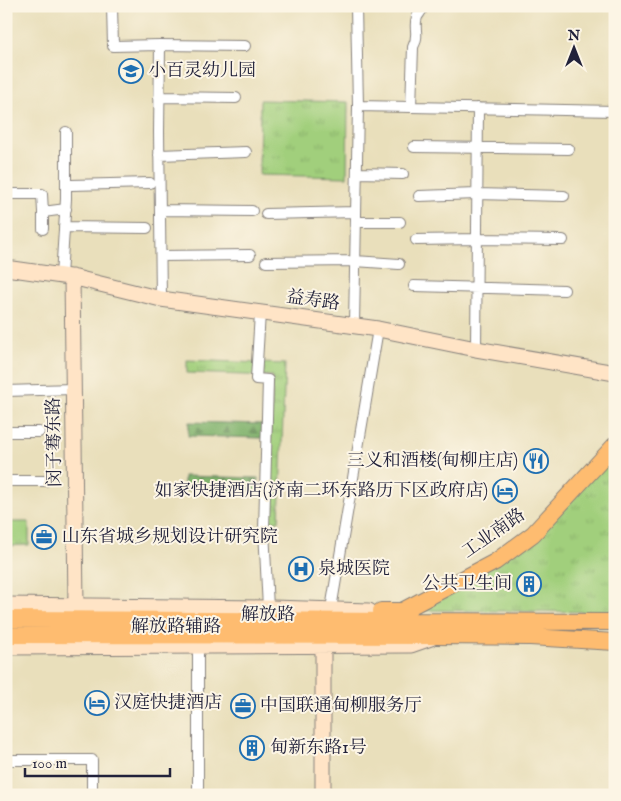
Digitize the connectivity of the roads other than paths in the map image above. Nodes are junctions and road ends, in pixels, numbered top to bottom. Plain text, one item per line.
1 (112, 6) edge
2 (356, 6) edge
3 (423, 6) edge
4 (160, 45) junction
5 (245, 46) dead end
6 (160, 97) junction
7 (236, 98) dead end
8 (358, 106) junction
9 (411, 107) junction
10 (478, 108) junction
11 (615, 111) edge
12 (66, 132) dead end
13 (414, 147) dead end
14 (478, 147) junction
15 (569, 149) dead end
16 (246, 152) dead end
17 (159, 154) junction
18 (357, 173) junction
19 (403, 174) dead end
20 (150, 183) dead end
21 (71, 185) dead end
22 (6, 194) edge
23 (477, 194) junction
24 (419, 196) dead end
25 (564, 196) dead end
26 (66, 210) junction
27 (160, 210) junction
28 (252, 211) dead end
29 (43, 212) junction
30 (266, 214) dead end
31 (356, 217) junction
32 (400, 222) dead end
33 (64, 227) junction
34 (147, 228) dead end
35 (43, 229) dead end
36 (475, 239) junction
37 (416, 240) dead end
38 (563, 240) dead end
39 (250, 254) dead end
40 (160, 256) junction
41 (355, 260) junction
42 (266, 262) dead end
43 (399, 264) dead end
44 (6, 268) edge
45 (66, 276) junction
46 (414, 286) dead end
47 (476, 287) junction
48 (564, 290) dead end
49 (161, 300) junction
50 (260, 312) junction
51 (354, 325) junction
52 (378, 329) junction
53 (476, 349) junction
54 (615, 373) edge
55 (73, 389) junction
56 (6, 391) edge
57 (6, 432) edge
58 (39, 432) dead end
59 (615, 445) edge
60 (6, 481) edge
61 (45, 481) dead end
62 (6, 605) edge
63 (76, 606) junction
64 (268, 608) junction
65 (331, 609) junction
66 (380, 616) junction
67 (6, 619) edge
68 (615, 622) edge
69 (530, 630) junction
70 (6, 635) edge
71 (53, 635) junction
72 (435, 636) junction
73 (615, 642) edge
74 (323, 645) junction
75 (198, 646) junction
76 (13, 647) edge
77 (6, 760) edge
78 (92, 795) edge
79 (198, 795) edge
80 (323, 795) edge

1 - 4 street
2 - 8 street
3 - 9 street
4 - 5 street
4 - 6 street
6 - 7 street
6 - 17 street
8 - 9 street
8 - 18 street
9 - 10 street
10 - 11 street
10 - 14 street
12 - 26 street
13 - 14 street
14 - 15 street
14 - 23 street
16 - 17 street
17 - 27 street
18 - 19 street
18 - 31 street
20 - 21 street
22 - 29 street
23 - 24 street
23 - 25 street
23 - 36 street
26 - 29 street
26 - 33 street
27 - 28 street
27 - 40 street
29 - 35 street
30 - 31 street
31 - 32 street
31 - 41 street
33 - 34 street
33 - 45 street
36 - 37 street
36 - 38 street
36 - 47 street
39 - 40 street
40 - 49 street
41 - 42 street
41 - 43 street
41 - 51 street
44 - 45 street, 益寿路
45 - 49 street, 益寿路
45 - 55 street, 闵子骞东路
46 - 47 street
47 - 48 street
47 - 53 street
49 - 50 street, 益寿路
50 - 51 street, 益寿路
50 - 64 street
51 - 52 street, 益寿路
52 - 53 street, 益寿路
52 - 65 street
53 - 54 street, 益寿路
55 - 56 street
55 - 63 street, 闵子骞东路
57 - 58 street
59 - 66 main road, 工业南路
60 - 61 street
62 - 63 street, 解放路辅路
63 - 64 street, 解放路辅路
64 - 65 street, 解放路辅路
65 - 66 street, 解放路辅路
66 - 67 main road, 解放路
66 - 69 main road, 解放路
68 - 69 main road, 解放路
69 - 72 main road, 解放路
69 - 73 main road, 解放路
70 - 71 main road, 解放路
71 - 72 main road, 解放路
71 - 76 main road
72 - 74 street, 解放路辅路
74 - 75 street, 解放路辅路
74 - 80 street
75 - 76 street, 解放路辅路
75 - 79 street
77 - 78 street

